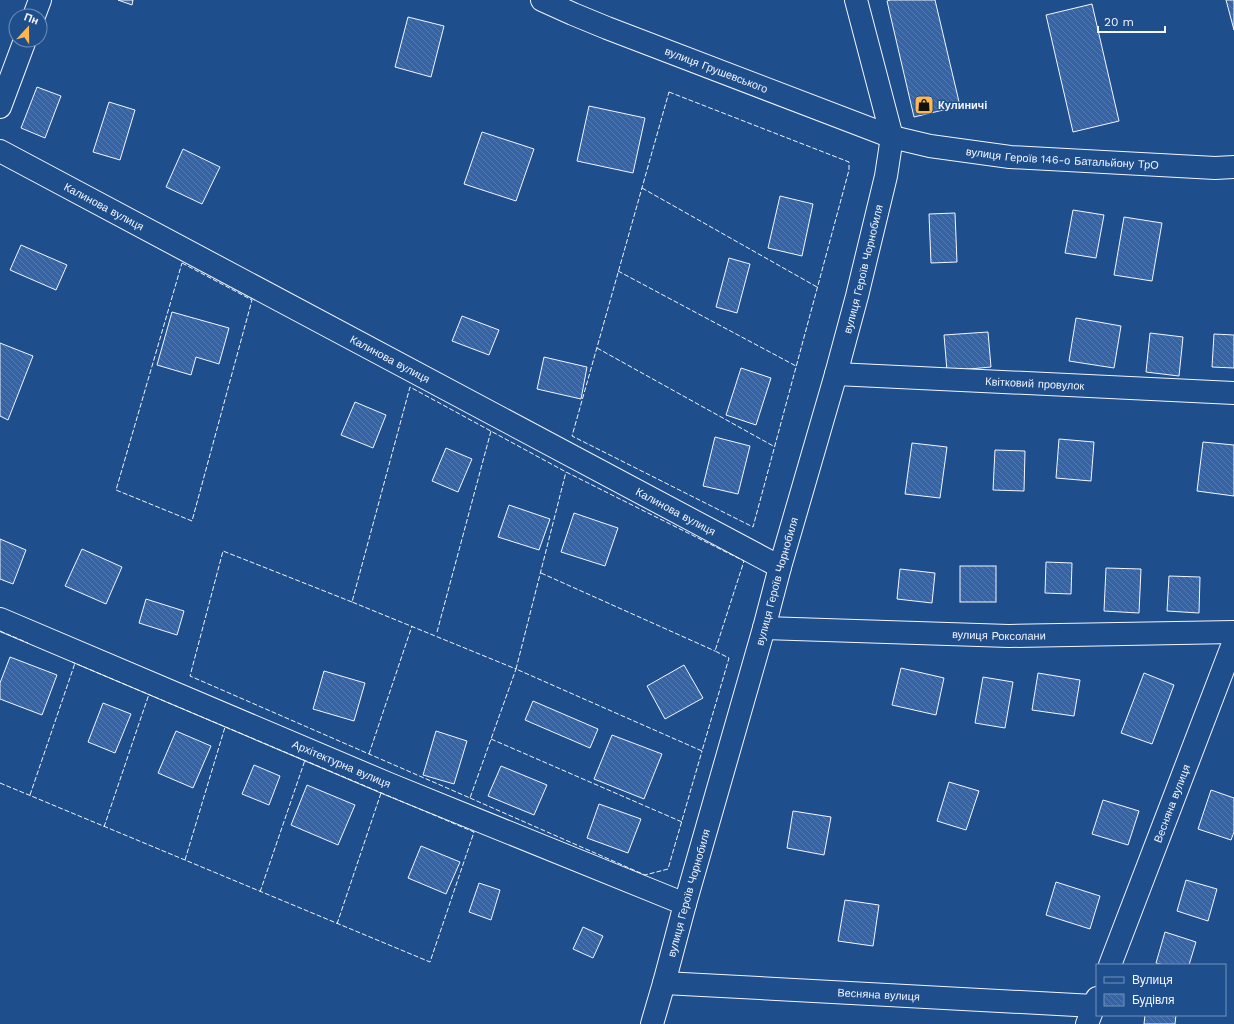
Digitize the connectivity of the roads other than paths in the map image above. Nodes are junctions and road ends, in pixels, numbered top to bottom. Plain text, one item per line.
1 (542, 0) edge
2 (856, 0) edge
3 (22, 48) edge
4 (0, 107) edge
5 (892, 137) junction
6 (0, 151) edge
7 (1234, 167) edge
8 (836, 374) junction
9 (1234, 393) edge
10 (780, 567) junction
11 (0, 619) edge
12 (764, 628) junction
13 (1234, 632) edge
14 (1234, 642) edge
15 (684, 904) junction
16 (1110, 964) edge
17 (664, 983) junction
18 (1093, 1009) edge
19 (652, 1024) edge

1 - 5 street, вулиця Грушевського
2 - 5 street
3 - 4 street
5 - 7 street, вулиця Героїв 146-о Батальйону ТрО
5 - 8 street, вулиця Героїв Чорнобиля
6 - 10 street, Калинова вулиця
8 - 9 street, Квітковий провулок
8 - 10 street, вулиця Героїв Чорнобиля
10 - 12 street, вулиця Героїв Чорнобиля
11 - 15 street, Архітектурна вулиця
12 - 13 street, вулиця Роксолани
12 - 15 street, вулиця Героїв Чорнобиля
14 - 16 street, Весняна вулиця
15 - 17 street, вулиця Героїв Чорнобиля
17 - 18 street, Весняна вулиця
17 - 19 street, вулиця Героїв Чорнобиля

